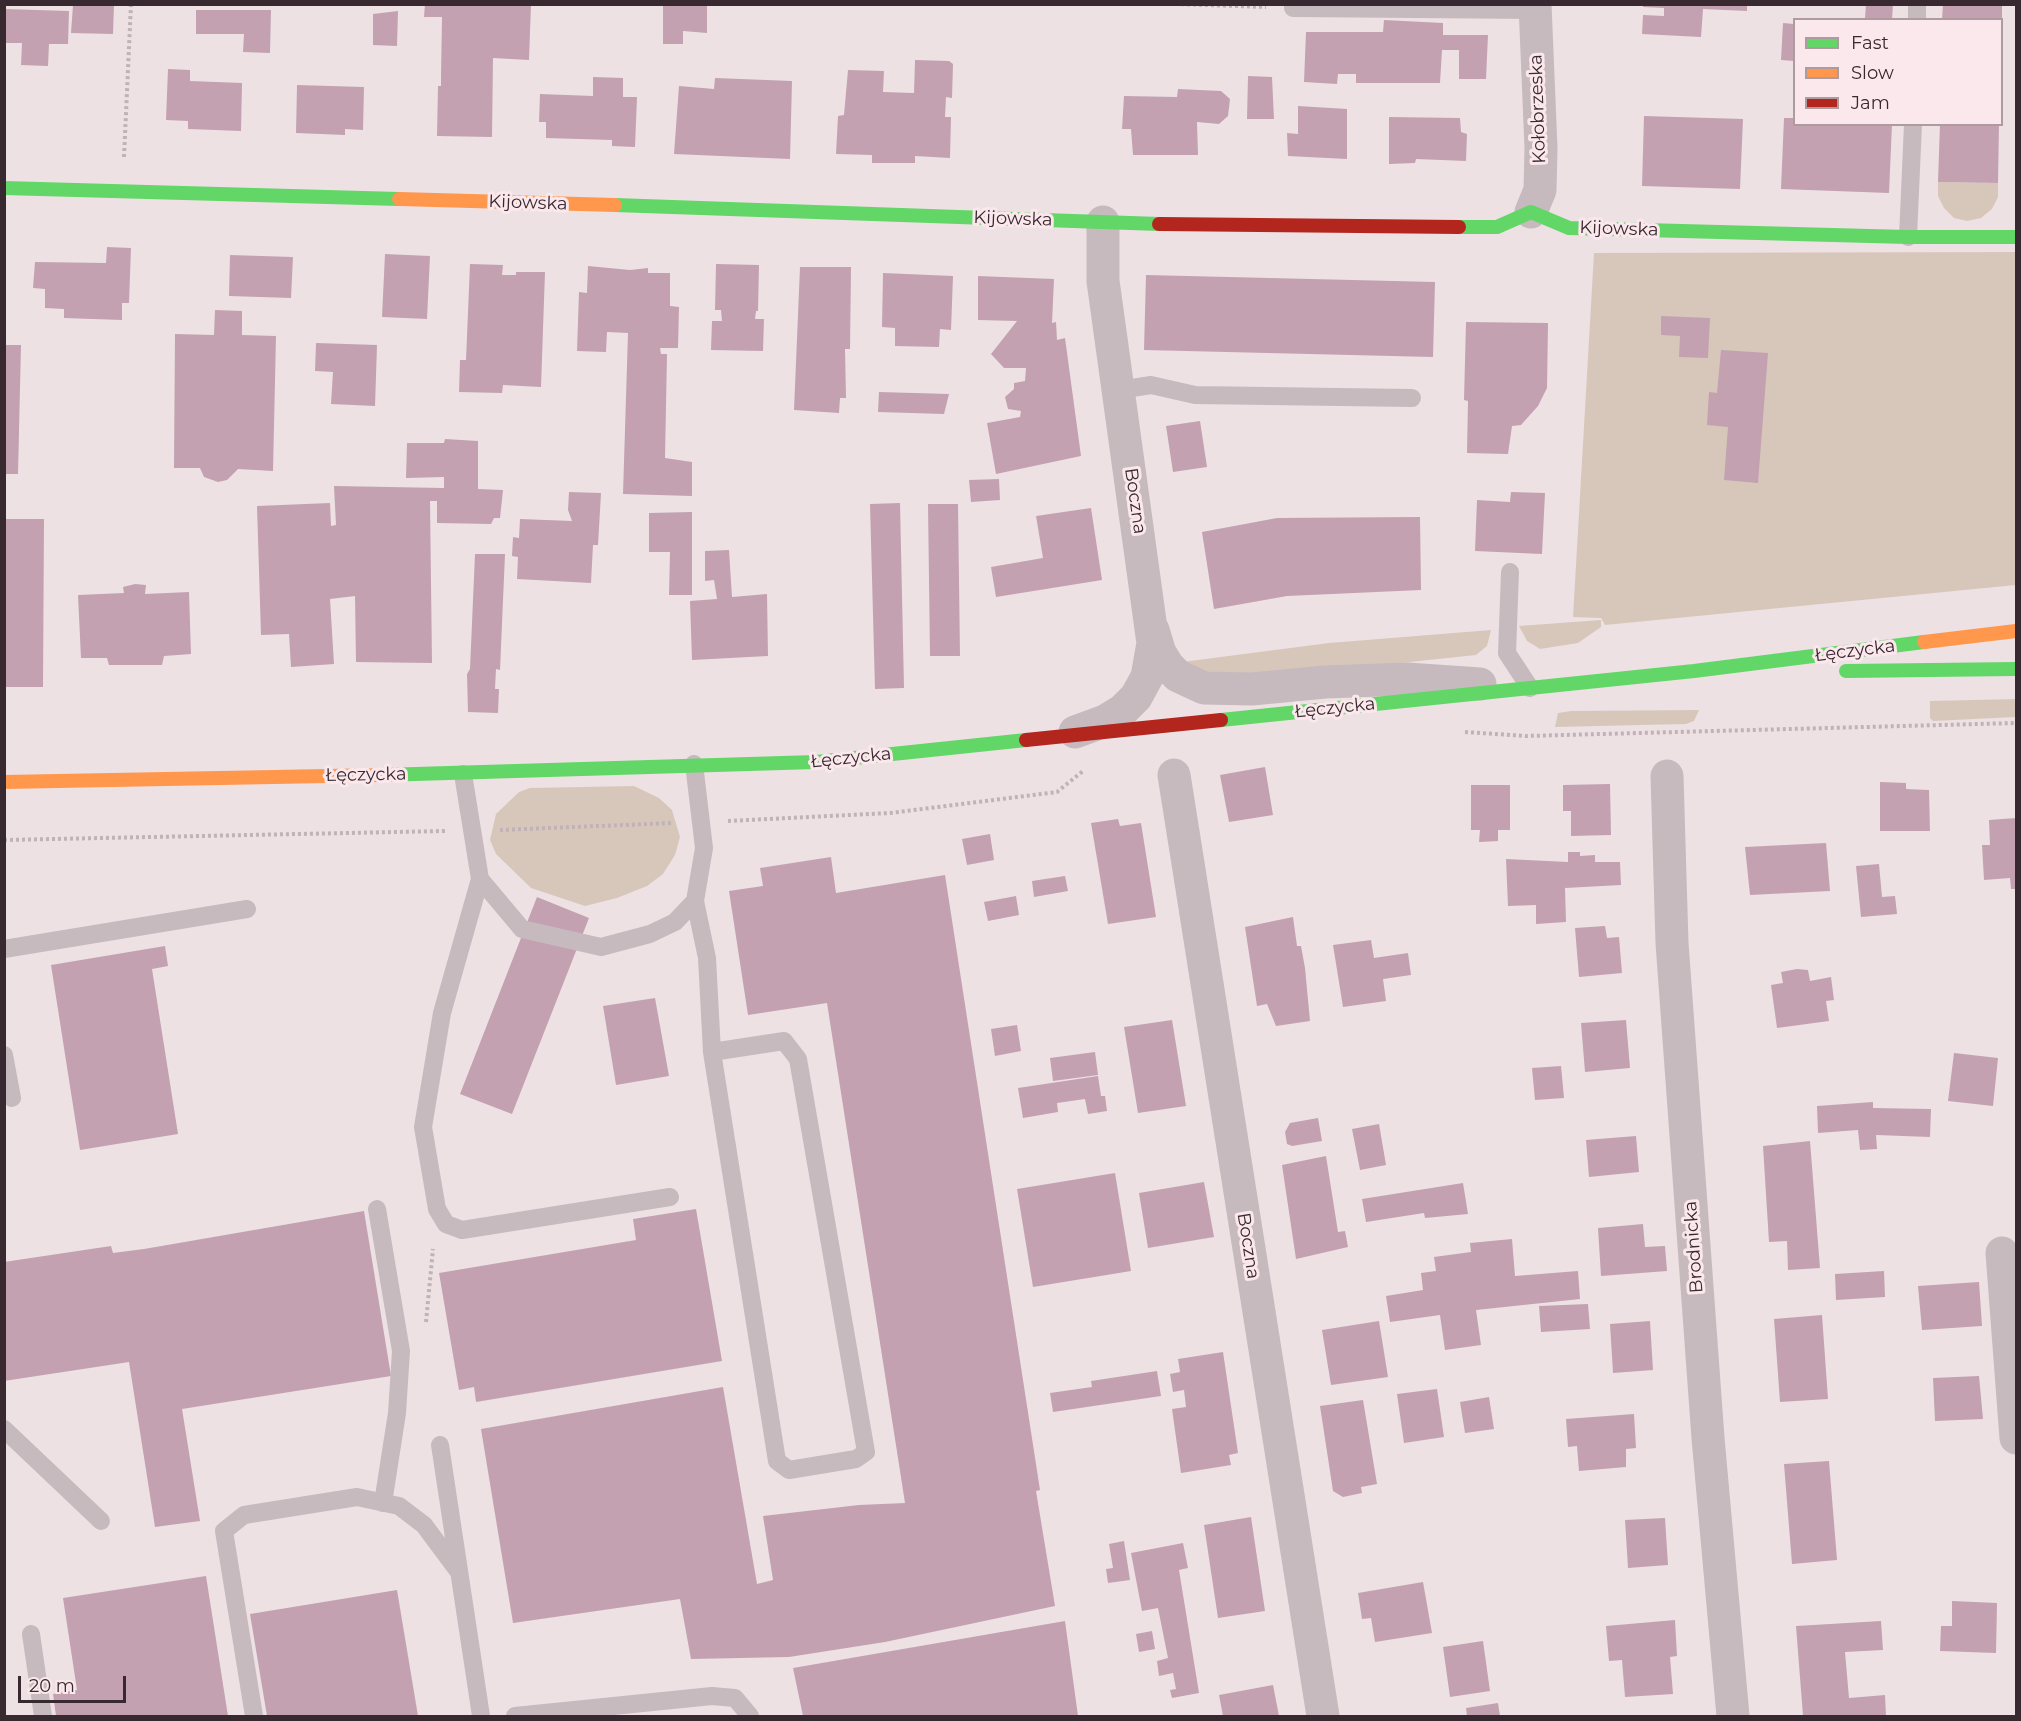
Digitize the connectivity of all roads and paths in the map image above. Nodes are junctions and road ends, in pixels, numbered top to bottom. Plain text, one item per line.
1 (131, 4) edge
2 (1175, 4) edge
3 (1293, 6) edge
4 (1426, 7) edge
5 (1535, 7) edge
6 (1913, 126) edge
7 (123, 164) dead end
8 (4, 188) edge
9 (1531, 212) junction
10 (1103, 222) junction
11 (1908, 237) junction
12 (2016, 237) edge
13 (1119, 390) junction
14 (1412, 398) dead end
15 (1510, 572) dead end
16 (1153, 628) junction
17 (2016, 631) edge
18 (2016, 669) edge
19 (1814, 671) dead end
20 (1838, 671) dead end
21 (1694, 672) junction
22 (1147, 677) junction
23 (1530, 688) junction
24 (1189, 723) junction
25 (2016, 723) edge
26 (1454, 732) dead end
27 (1066, 735) junction
28 (694, 764) junction
29 (1091, 765) dead end
30 (463, 774) junction
31 (1174, 775) dead end
32 (1667, 776) dead end
33 (4, 782) edge
34 (701, 822) junction
35 (473, 831) junction
36 (4, 840) edge
37 (480, 879) junction
38 (695, 901) junction
39 (247, 909) dead end
40 (4, 949) edge
41 (712, 1052) junction
42 (4, 1055) edge
43 (12, 1098) dead end
44 (670, 1197) dead end
45 (377, 1209) dead end
46 (2002, 1253) dead end
47 (4, 1430) edge
48 (2016, 1438) edge
49 (440, 1445) dead end
50 (383, 1503) junction
51 (101, 1521) dead end
52 (459, 1572) junction
53 (31, 1634) dead end
54 (43, 1716) edge
55 (254, 1716) edge
56 (481, 1716) edge
57 (514, 1716) edge
58 (750, 1716) edge
59 (1323, 1716) edge
60 (1732, 1716) edge

1 - 7 path
2 - 3 path
3 - 4 lane
4 - 5 lane
5 - 9 street, Kołobrzeska
6 - 11 lane
8 - 10 street, Kijowska
9 - 10 street, Kijowska
9 - 11 street, Kijowska
10 - 13 street, Boczna
11 - 12 street, Kijowska
13 - 14 lane
13 - 16 street, Boczna
15 - 23 lane
16 - 22 street, Boczna
16 - 23 street
17 - 21 street, Łęczycka
18 - 20 street, Łęczycka
19 - 21 street, Łęczycka
21 - 23 street, Łęczycka
22 - 24 street
22 - 27 street, Boczna
23 - 24 street, Łęczycka
24 - 27 street, Łęczycka
25 - 26 path
27 - 28 street, Łęczycka
28 - 30 street, Łęczycka
28 - 34 lane
29 - 34 path
30 - 33 street, Łęczycka
30 - 35 lane
31 - 59 street, Boczna
32 - 60 street, Brodnicka
34 - 35 path
34 - 38 lane
35 - 36 path
35 - 37 lane
37 - 38 lane
37 - 44 lane
38 - 41 lane
39 - 40 lane
41 - 41 lane
42 - 43 lane
45 - 50 lane
46 - 48 street
47 - 51 lane
49 - 52 lane
50 - 52 lane
50 - 55 lane
52 - 56 lane
53 - 54 lane
57 - 58 lane

